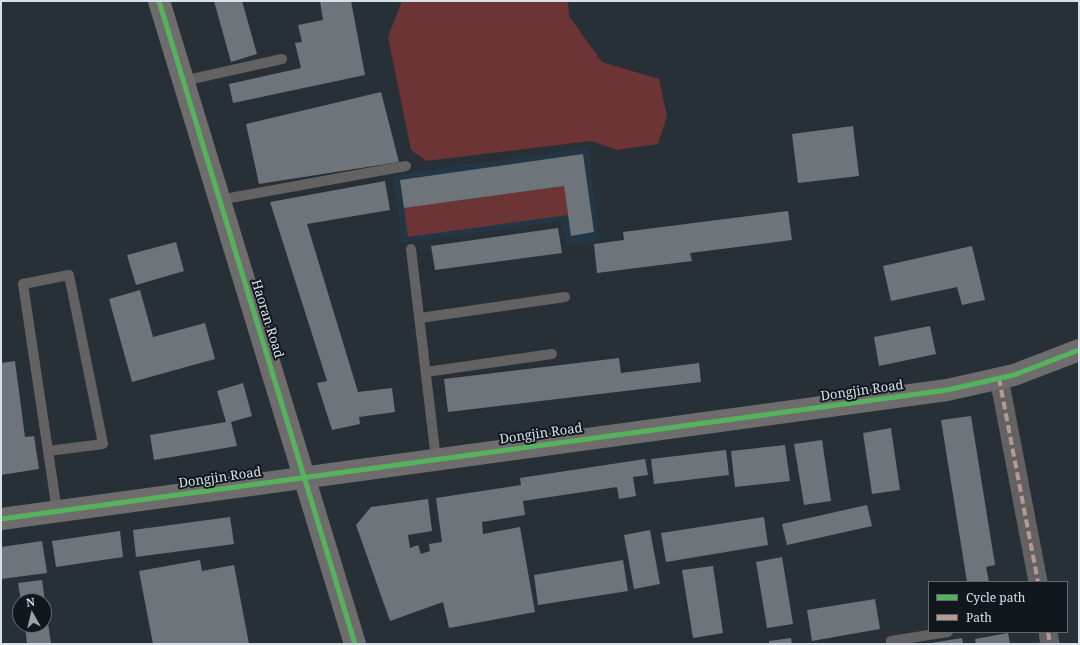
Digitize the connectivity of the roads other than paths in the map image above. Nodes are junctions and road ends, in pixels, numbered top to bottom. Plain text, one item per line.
1 (159, 1) edge
2 (282, 59) dead end
3 (183, 82) junction
4 (406, 166) dead end
5 (220, 200) junction
6 (411, 249) dead end
7 (565, 298) dead end
8 (420, 318) junction
9 (1079, 350) edge
10 (552, 354) dead end
11 (426, 372) junction
12 (1000, 378) junction
13 (48, 452) junction
14 (436, 459) junction
15 (303, 477) junction
16 (57, 512) junction
17 (1, 519) edge
18 (1038, 581) edge
19 (942, 633) edge
20 (1048, 633) edge
21 (355, 644) edge
22 (892, 644) edge
23 (1050, 644) edge

1 - 3 street, Haoran Road
2 - 3 lane
3 - 5 street, Haoran Road
4 - 5 lane
5 - 15 street, Haoran Road
6 - 8 lane
7 - 8 lane
8 - 11 lane
9 - 12 street, Dongjin Road
10 - 11 lane
11 - 14 lane
12 - 14 street, Dongjin Road
12 - 18 street
13 - 13 lane
13 - 16 lane
14 - 15 street, Dongjin Road
15 - 16 street, Dongjin Road
15 - 21 street, Haoran Road
16 - 17 street, Dongjin Road
19 - 22 lane
20 - 23 street

